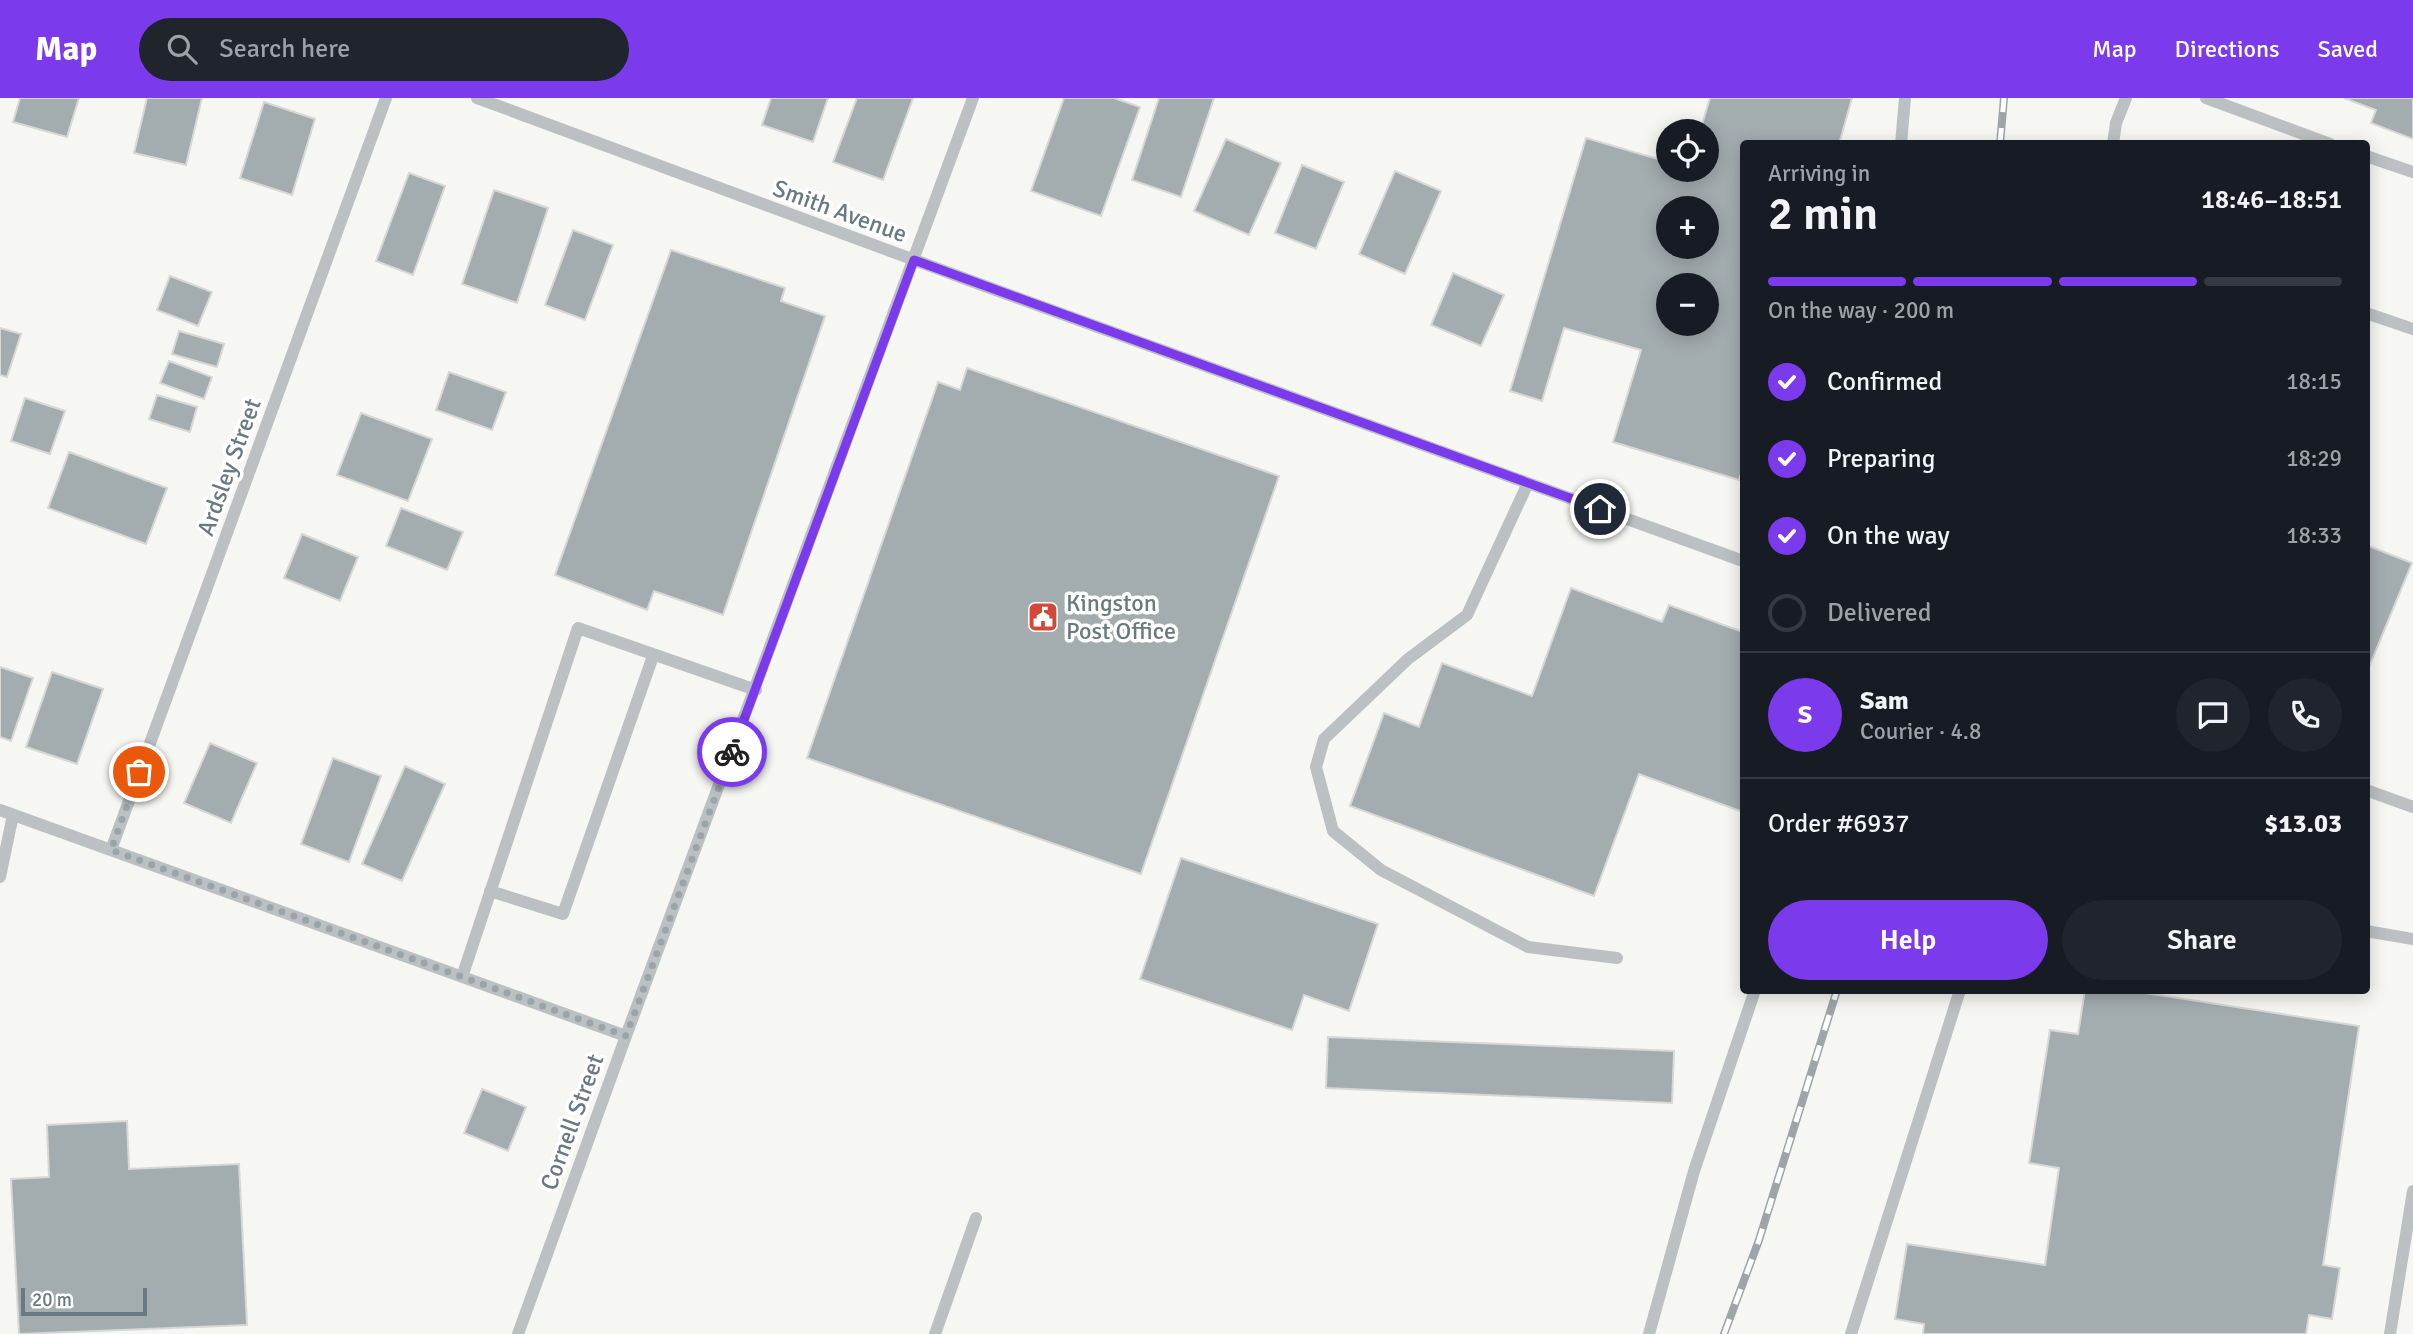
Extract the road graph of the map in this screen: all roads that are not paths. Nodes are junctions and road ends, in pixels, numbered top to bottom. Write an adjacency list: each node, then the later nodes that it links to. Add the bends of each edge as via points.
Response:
1 (386, 98): 23 (street, Ardsley Street)
2 (477, 98): 12 (street, Smith Avenue)
3 (973, 98): 12 (street, Cornell Street)
4 (1905, 98): 7 (street)
5 (2126, 98): 8 (street)
6 (2206, 98): 9 (street)
7 (1901, 140)
8 (2114, 140)
9 (2319, 140)
10 (2370, 157): 11 (street)
11 (2413, 172)
12 (914, 260): 15 (street, Smith Avenue); 18 (street, Cornell Street)
13 (2370, 314): 14 (street)
14 (2413, 329)
15 (1528, 483): 16 (street, Smith Avenue); 28 (street, via 1467,615 1408,659 1324,738 1316,767 1333,831 1381,870 1528,947)
16 (1740, 560)
17 (653, 656): 18 (street); 25 (street, via 563,914); 25 (street, via 578,628)
18 (755, 690): 32 (street, Cornell Street)
19 (2370, 791): 20 (street)
20 (2413, 807)
21 (0, 810): 22 (street)
22 (13, 815): 23 (street); 24 (street)
23 (111, 850): 29 (street)
24 (0, 877)
25 (490, 891): 29 (street)
26 (2370, 932): 27 (street)
27 (2413, 939)
28 (1617, 958)
29 (462, 977): 32 (street)
30 (1754, 994): 37 (street, via 1694,1171)
31 (1959, 994): 38 (street)
32 (626, 1036): 35 (street, Cornell Street)
33 (2413, 1191): 39 (street)
34 (976, 1218): 36 (street)
35 (518, 1334)
36 (935, 1334)
37 (1649, 1334)
38 (1851, 1334)
39 (2390, 1334)

